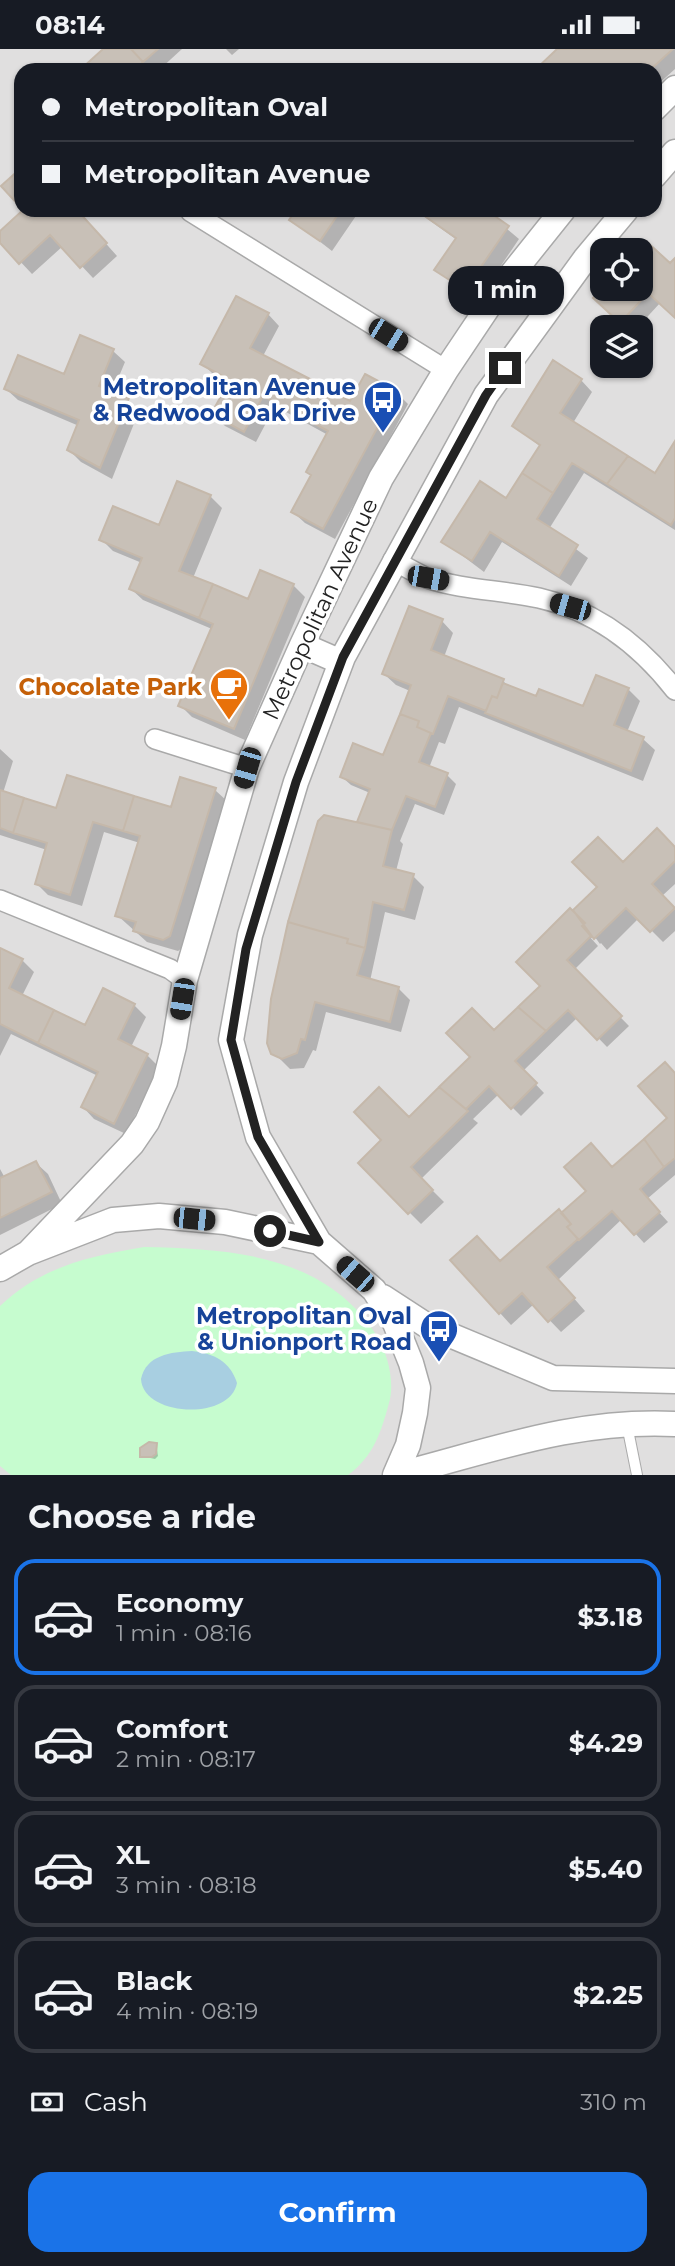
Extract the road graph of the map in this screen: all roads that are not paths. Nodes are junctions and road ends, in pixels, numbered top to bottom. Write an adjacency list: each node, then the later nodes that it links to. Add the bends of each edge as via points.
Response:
1 (675, 87): 2 (street)
2 (662, 101)
3 (199, 217): 6 (street)
4 (557, 217): 6 (street, Metropolitan Avenue, via 503,285)
5 (620, 217): 7 (street, Metropolitan Avenue, via 584,259 486,395)
6 (446, 370): 8 (street, Metropolitan Avenue, via 381,478)
7 (393, 561): 9 (street, Metropolitan Avenue); 10 (street, via 428,578 570,607 628,639)
8 (302, 645): 9 (street); 12 (street, Metropolitan Avenue)
9 (341, 662): 15 (street, Metropolitan Avenue, via 296,782 250,935 231,1040 258,1137)
10 (675, 690)
11 (155, 739): 12 (street)
12 (247, 768): 14 (street, Metropolitan Avenue)
13 (0, 900): 14 (street, via 170,969)
14 (185, 980): 16 (street, Metropolitan Avenue, via 165,1082 147,1122 132,1144)
15 (319, 1242): 16 (street, via 225,1222 159,1216 113,1220); 18 (street)
16 (28, 1253): 17 (street)
17 (0, 1269)
18 (374, 1290): 19 (street, via 426,1325 553,1378); 22 (street, via 395,1323 418,1388 408,1445)
19 (675, 1381)
20 (675, 1424): 21 (street)
21 (627, 1425): 22 (street, via 563,1430); 23 (lane)
22 (396, 1475)
23 (637, 1475)

